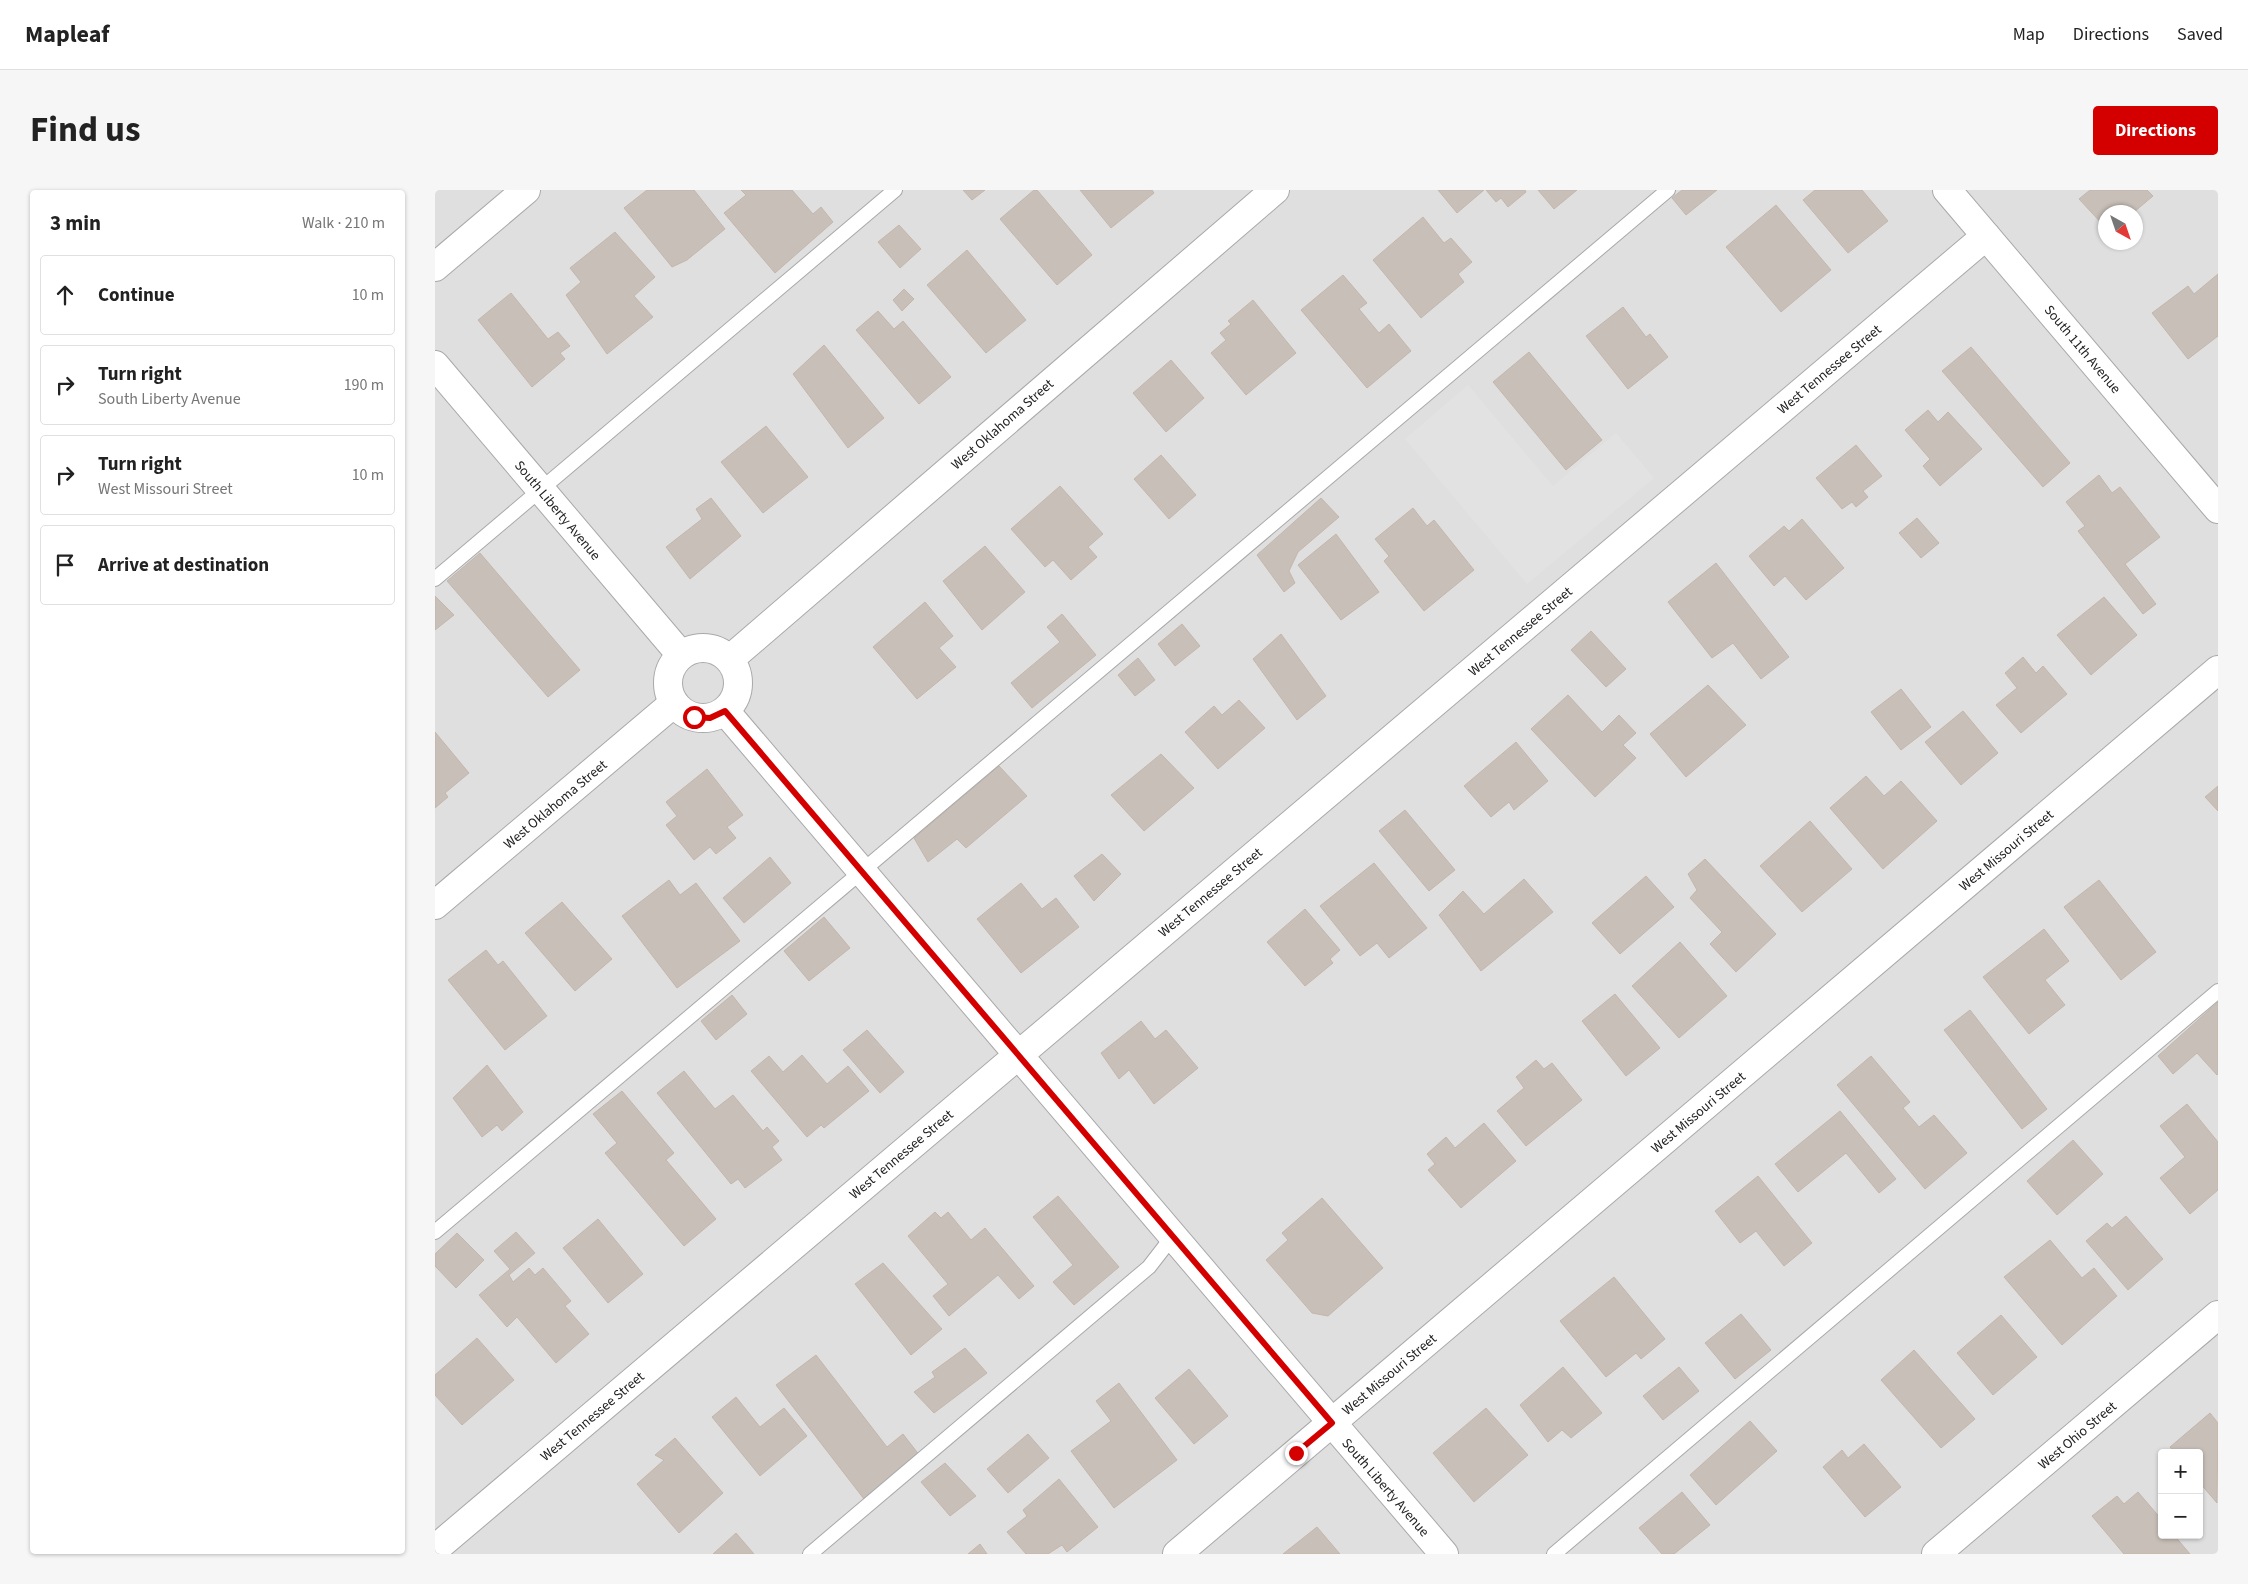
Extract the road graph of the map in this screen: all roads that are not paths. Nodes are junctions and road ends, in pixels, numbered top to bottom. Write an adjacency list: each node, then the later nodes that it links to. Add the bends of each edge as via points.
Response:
1 (526, 190): 7 (street)
2 (895, 190): 9 (lane)
3 (1275, 190): 13 (street, West Oklahoma Street)
4 (1668, 190): 17 (lane)
5 (1947, 190): 6 (street, South 11th Avenue)
6 (1986, 236): 10 (street, South 11th Avenue); 20 (street, West Tennessee Street)
7 (435, 268)
8 (435, 364): 9 (street, South Liberty Avenue)
9 (540, 489): 11 (lane); 12 (street, South Liberty Avenue)
10 (2218, 509)
11 (435, 579)
12 (681, 655): 13 (street, via 701,647 721,652); 15 (street, via 668,678)
13 (730, 659): 16 (street, via 739,676 739,686 732,704)
14 (2218, 670): 24 (street, West Missouri Street)
15 (674, 703): 16 (street, via 694,717 710,718); 18 (street, West Oklahoma Street)
16 (725, 711): 17 (street, South Liberty Avenue)
17 (862, 870): 20 (street, South Liberty Avenue); 21 (lane)
18 (435, 906)
19 (2218, 992): 29 (lane)
20 (1019, 1054): 22 (street, South Liberty Avenue); 25 (street, West Tennessee Street)
21 (435, 1232)
22 (1173, 1236): 24 (street, South Liberty Avenue); 26 (lane, via 1149,1267)
23 (2218, 1315): 30 (street, West Ohio Street)
24 (1332, 1423): 27 (street, West Missouri Street); 28 (street, South Liberty Avenue)
25 (435, 1549)
26 (811, 1554)
27 (1177, 1554)
28 (1444, 1554)
29 (1554, 1554)
30 (1936, 1554)

